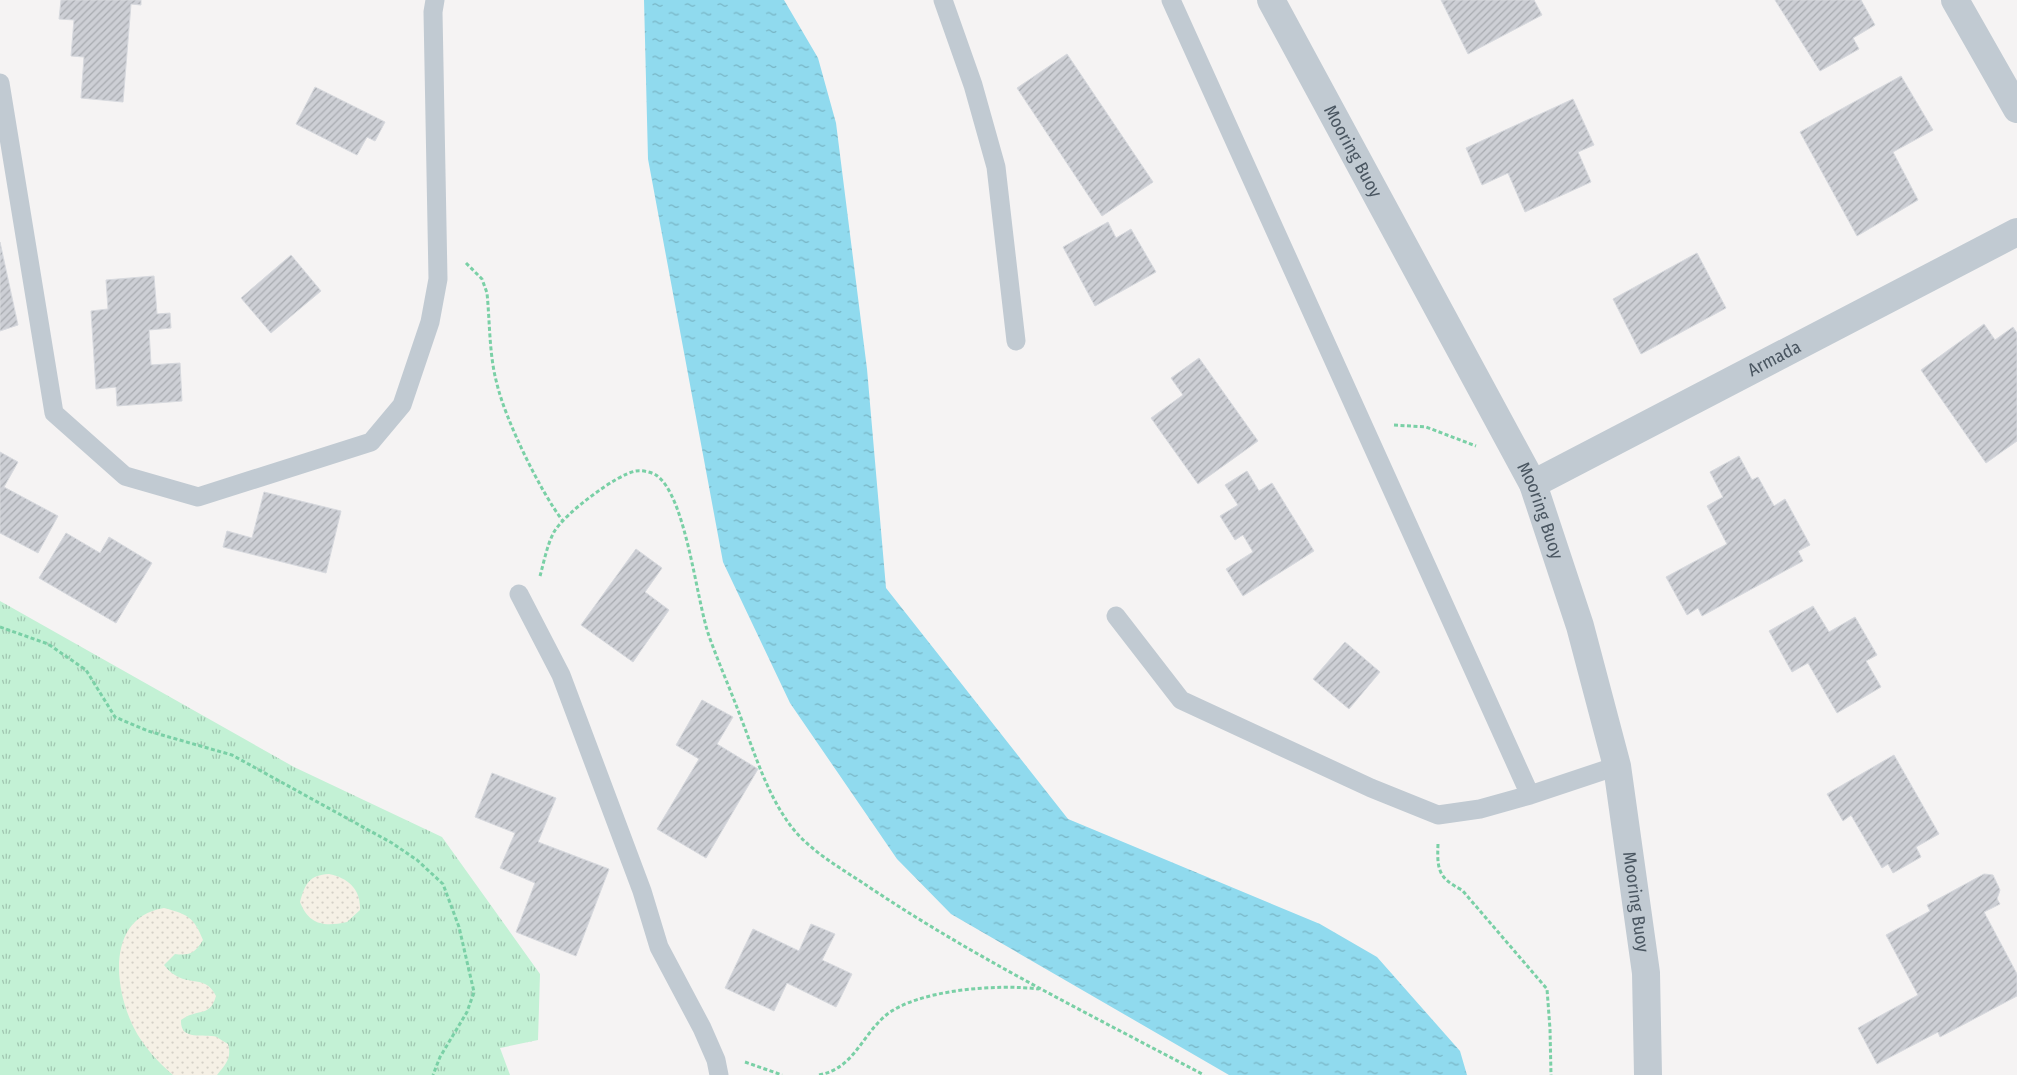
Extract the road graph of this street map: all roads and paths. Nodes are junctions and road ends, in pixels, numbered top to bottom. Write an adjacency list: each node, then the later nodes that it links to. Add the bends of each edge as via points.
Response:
1 (435, 0): 9 (lane)
2 (943, 0): 10 (lane, via 973,85 996,167)
3 (1171, 0): 11 (lane)
4 (1271, 0): 13 (street, Mooring Buoy)
5 (1955, 0): 7 (street)
6 (0, 83): 9 (lane, via 54,413 125,476 198,497 371,442 402,404 430,322 438,279)
7 (2017, 108)
8 (2017, 232): 13 (street, Armada)
9 (438, 242): 14 (path, via 482,279 487,293 497,385 550,504)
10 (1016, 341)
11 (1364, 427): 12 (path, via 1399,424 1426,427 1471,446); 20 (lane)
12 (1484, 447)
13 (1532, 484): 19 (street, Mooring Buoy, via 1580,626)
14 (563, 521): 18 (path, via 555,531 536,591); 22 (path, via 571,511 627,474 638,470 659,477 674,498 683,526 709,635 769,790 788,823 808,844 897,906)
15 (519, 594): 18 (lane)
16 (1116, 616): 20 (lane, via 1180,700 1370,788 1438,816 1480,809)
17 (0, 627): 24 (path, via 48,644 86,670 115,717 148,731 232,754 392,843 418,860 443,884 458,927 474,992 467,1012)
18 (536, 628): 23 (lane, via 561,675 587,740 659,947 702,1028)
19 (1617, 766): 20 (lane); 29 (street, Mooring Buoy, via 1646,973)
20 (1530, 795)
21 (1437, 864): 28 (path, via 1448,883 1462,890 1547,989)
22 (1042, 990): 26 (path, via 1015,986 979,989 917,999 900,1005 884,1017 846,1063); 27 (path)
23 (718, 1067): 25 (path, via 730,1058)
24 (433, 1075)
25 (782, 1075)
26 (818, 1075)
27 (1204, 1075)
28 (1551, 1075)
29 (1648, 1075)

